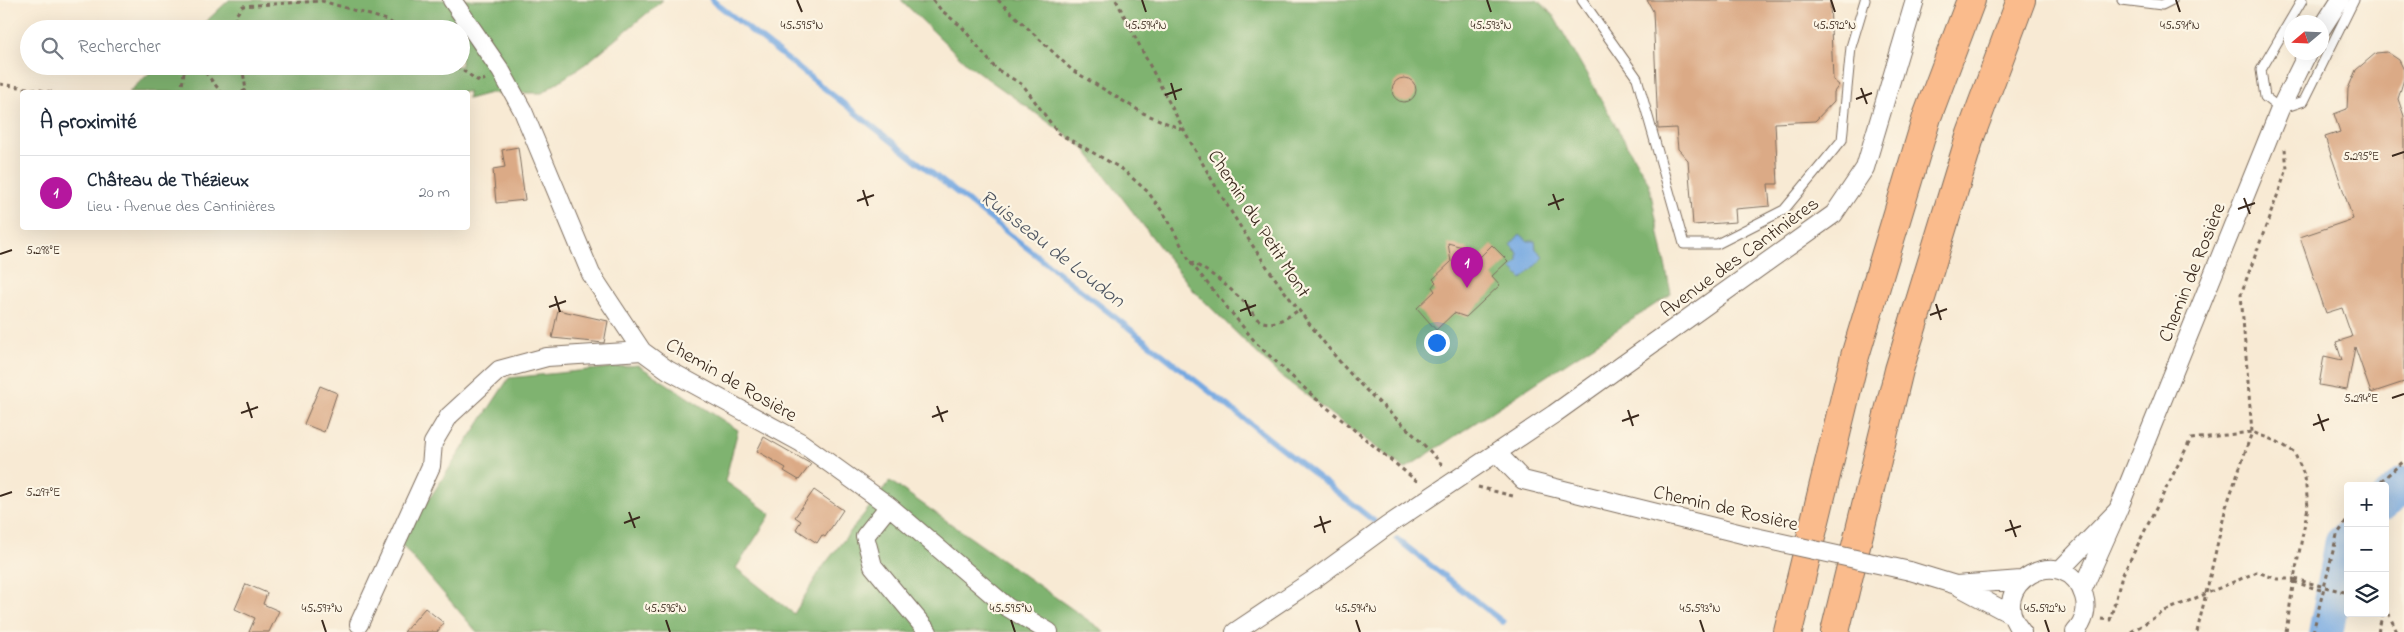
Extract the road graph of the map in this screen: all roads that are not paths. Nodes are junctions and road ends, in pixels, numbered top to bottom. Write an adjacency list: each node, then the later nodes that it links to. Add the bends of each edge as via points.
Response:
1 (452, 0): 13 (street, Chemin de Rosière)
2 (1582, 0): 3 (lane, via 1637,78 1684,244 1717,244 1784,210 1842,140 1851,46)
3 (1865, 0)
4 (1916, 0): 18 (street, Avenue des Cantinières, via 1865,168 1834,214)
5 (1970, 0): 30 (highway, via 1928,117 1854,356)
6 (2021, 0): 31 (highway, via 1971,134 1899,370)
7 (2122, 0): 8 (lane, via 2162,5)
8 (2172, 0)
9 (2302, 0): 16 (lane, via 2261,70 2266,98)
10 (2340, 0): 12 (street)
11 (2354, 0): 16 (lane, via 2304,102)
12 (2329, 17)
13 (466, 20)
14 (470, 26): 17 (street, Chemin de Rosière, via 501,71 523,111 591,274)
15 (2304, 60): 16 (street, Chemin de Rosière)
16 (2280, 109): 20 (street, Chemin de Rosière)
17 (642, 351): 19 (street, Chemin de Rosière, via 668,370 800,442); 26 (street, via 546,357 500,370 449,416 433,443 432,466)
18 (1497, 453): 23 (street, Chemin de Rosière, bridge, via 1523,480 1910,571); 29 (street)
19 (890, 506): 27 (street, via 865,536 873,566); 28 (street, Chemin de Rosière, via 1006,607)
20 (2118, 510): 21 (street, Chemin de Rosière); 24 (street, Chemin de Rosière)
21 (2060, 570): 22 (street, Chemin de Rosière, via 2039,570); 24 (street, via 2077,582)
22 (2022, 580): 23 (street, Chemin de Rosière); 25 (street, via 2014,590)
23 (1956, 585): 25 (street, Chemin de Rosière)
24 (2082, 590): 33 (street, via 2085,611)
25 (2012, 615): 32 (street)
26 (359, 624)
27 (928, 632)
28 (1049, 632)
29 (1236, 632)
30 (1788, 632)
31 (1835, 632)
32 (2022, 632)
33 (2075, 632)

